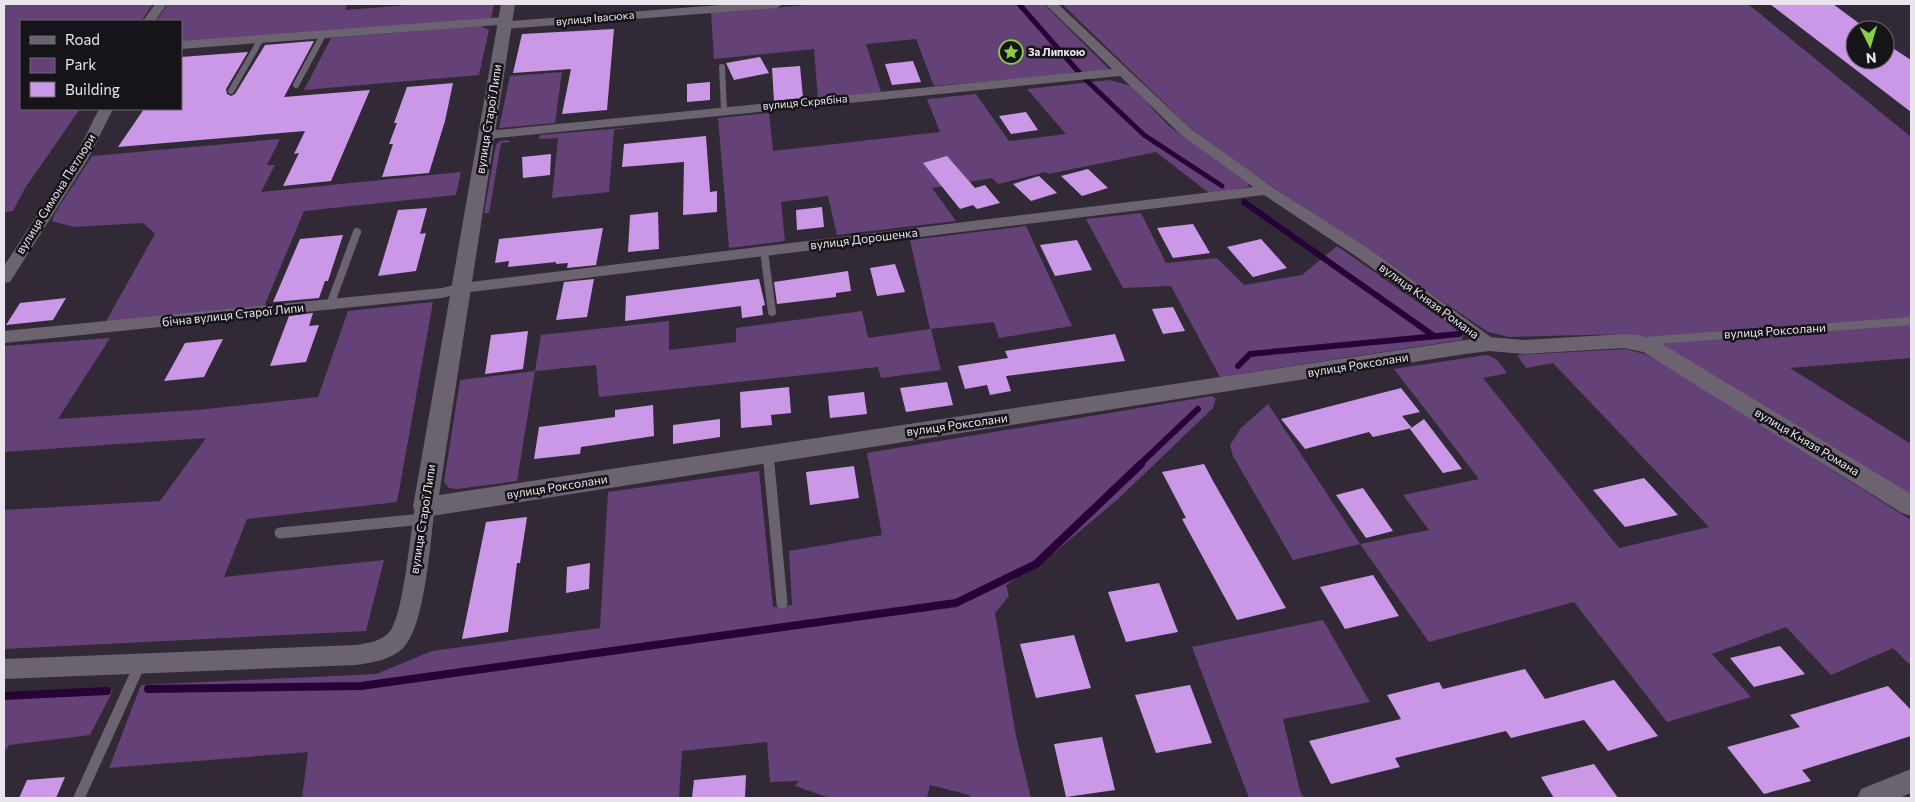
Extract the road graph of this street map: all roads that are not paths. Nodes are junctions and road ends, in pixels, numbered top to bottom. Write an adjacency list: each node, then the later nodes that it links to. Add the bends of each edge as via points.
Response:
1 (161, 4): 5 (street)
2 (777, 4): 4 (street, вулиця Івасюка)
3 (1051, 4): 10 (street, вулиця Князя Романа)
4 (505, 17): 6 (street); 17 (street, вулиця Старої Липи)
5 (150, 20)
6 (323, 35): 7 (street); 13 (lane)
7 (261, 40): 8 (street); 14 (lane)
8 (182, 46)
9 (722, 66): 16 (lane)
10 (1124, 72): 11 (street, вулиця Скрябіна); 18 (street, вулиця Князя Романа, via 1185,131)
11 (1099, 75): 12 (street, вулиця Скрябіна)
12 (1076, 77): 16 (street, вулиця Скрябіна)
13 (296, 85)
14 (231, 92)
15 (106, 110): 21 (street, вулиця Симона Петлюри, via 81,159)
16 (724, 110): 17 (street, вулиця Скрябіна)
17 (488, 135): 22 (street, вулиця Старої Липи)
18 (1267, 190): 20 (street, вулиця Дорошенка); 28 (street, вулиця Князя Романа, via 1363,253)
19 (357, 232): 23 (lane)
20 (764, 250): 22 (street, вулиця Дорошенка); 24 (lane)
21 (4, 278)
22 (462, 288): 23 (street, бічна вулиця Старої Липи); 31 (street, вулиця Старої Липи)
23 (330, 305): 26 (street, бічна вулиця Старої Липи)
24 (772, 312)
25 (1911, 320): 27 (lane, вулиця Роксолани)
26 (4, 337)
27 (1638, 342): 28 (street, вулиця Князя Романа, via 1524,347); 30 (street, вулиця Князя Романа, via 1652,347)
28 (1489, 344): 29 (street, вулиця Роксолани)
29 (768, 453): 31 (street, вулиця Роксолани); 33 (lane)
30 (1911, 506)
31 (424, 513): 32 (lane); 34 (street, вулиця Старої Липи, via 406,626 399,637 385,648 356,655)
32 (280, 533)
33 (782, 603)
34 (141, 662): 35 (street, вулиця Старої Липи); 37 (lane)
35 (4, 669)
36 (1911, 781): 38 (street)
37 (79, 798)
38 (1870, 798)

